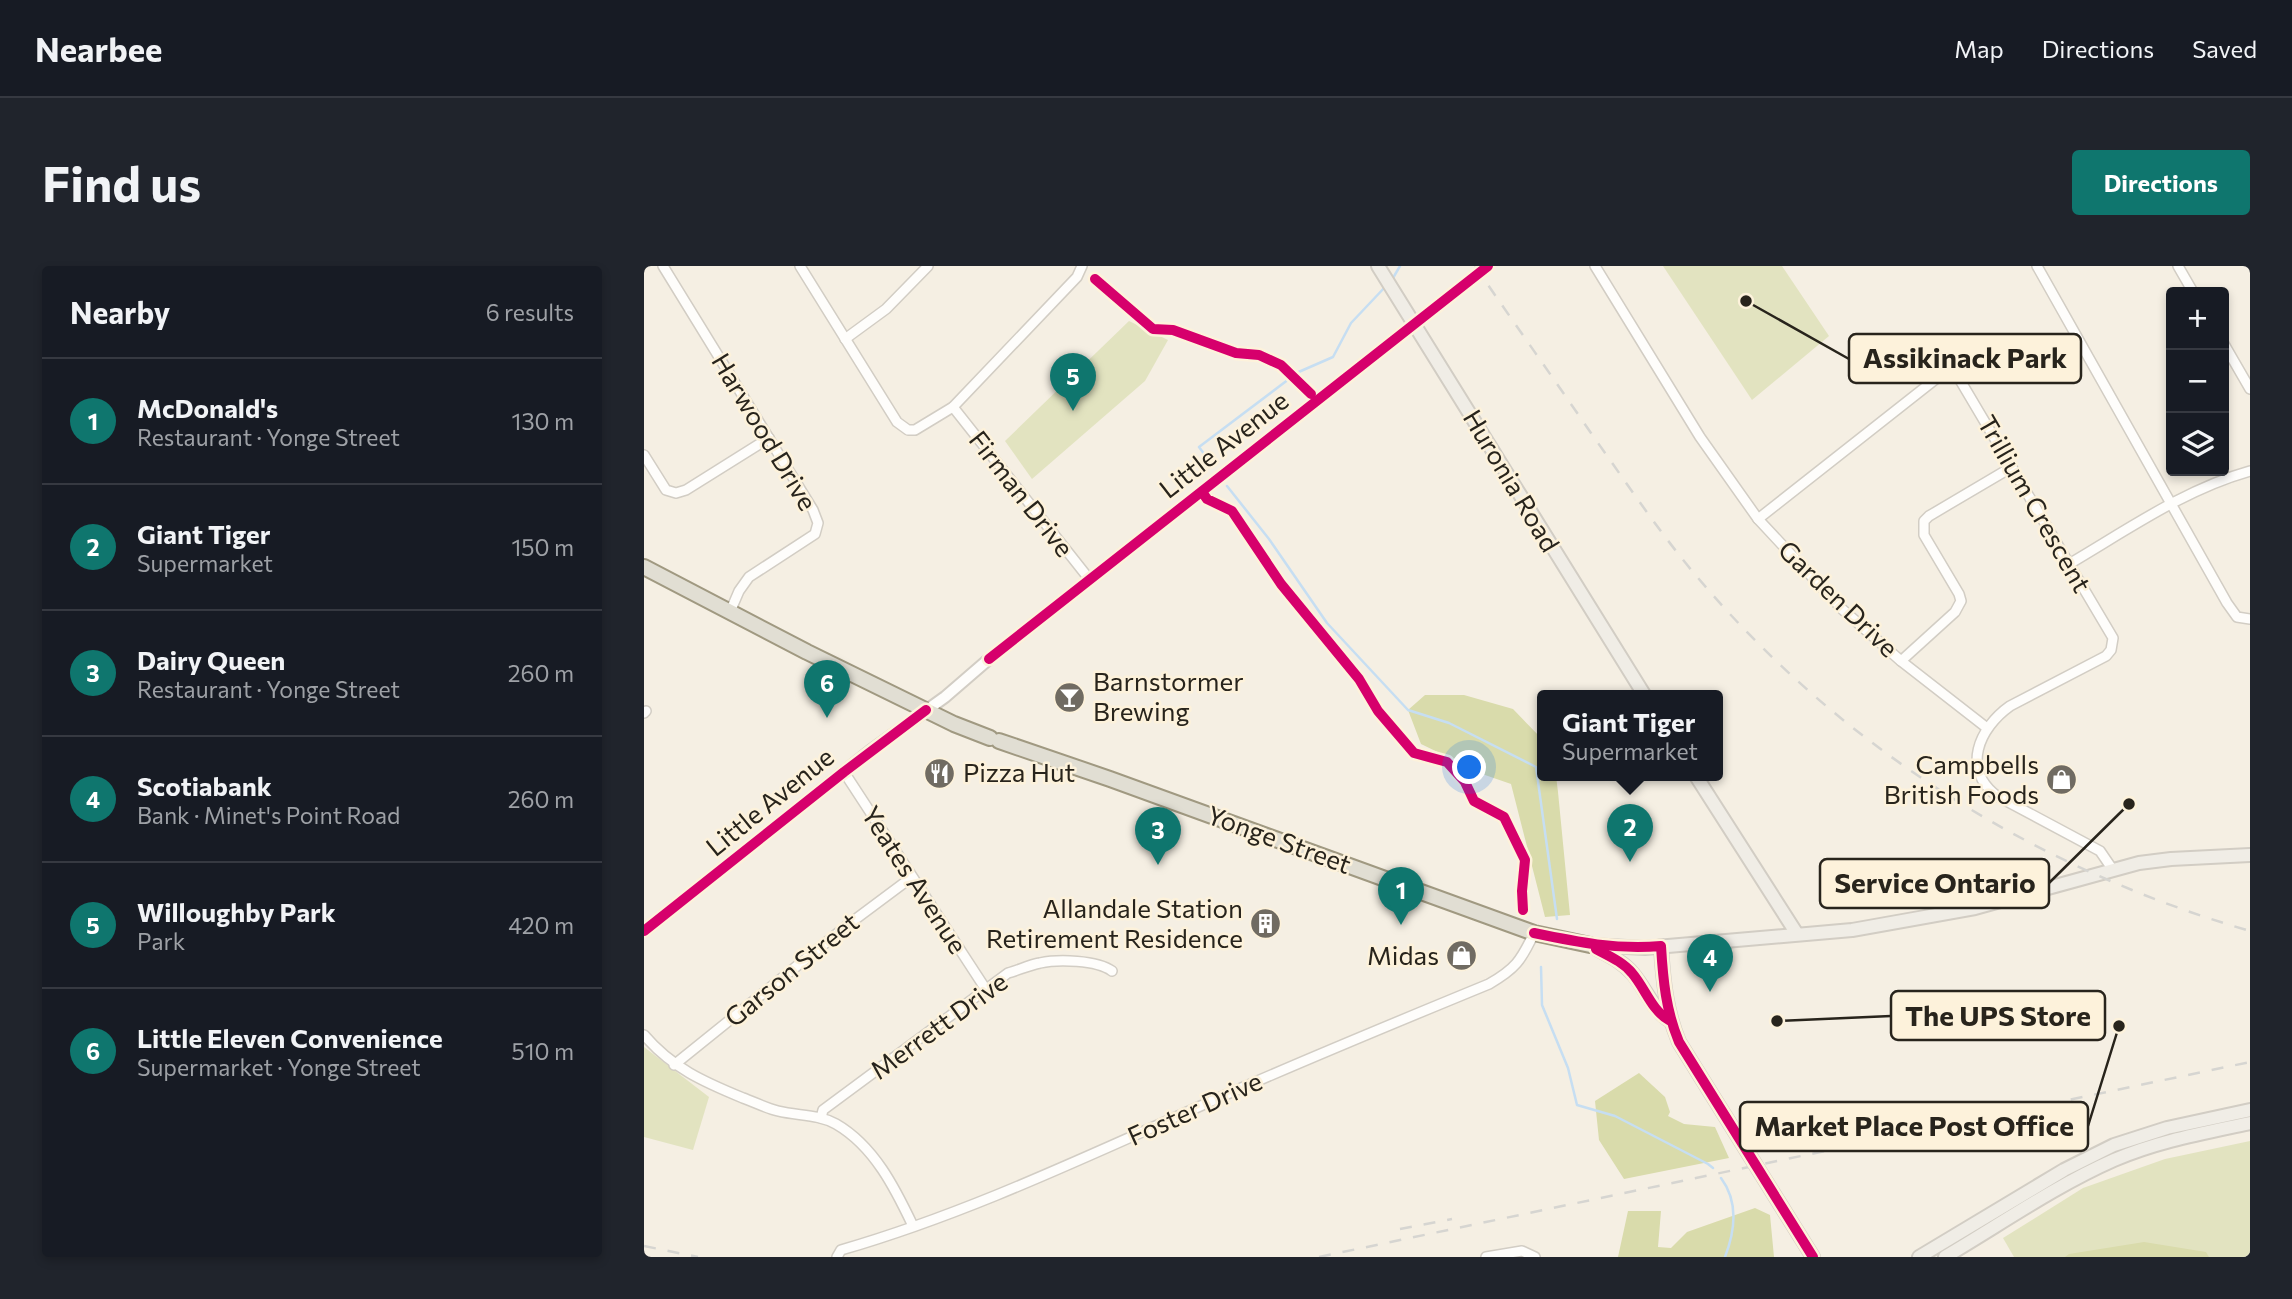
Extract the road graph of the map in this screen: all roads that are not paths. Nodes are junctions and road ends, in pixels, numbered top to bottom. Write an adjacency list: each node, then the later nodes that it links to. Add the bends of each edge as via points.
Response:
1 (663, 266): 16 (street, Harwood Drive)
2 (800, 266): 12 (street)
3 (928, 266): 12 (street, via 887,309)
4 (1082, 266): 15 (street, via 1077,277)
5 (1378, 266): 11 (main road, Huronia Road)
6 (1488, 266): 11 (street, Little Avenue)
7 (1595, 266): 21 (street, Garden Drive, via 1700,437)
8 (2037, 266): 20 (street)
9 (2178, 266): 10 (street)
10 (2190, 287)
11 (1415, 324): 24 (street, Little Avenue); 28 (main road, Huronia Road)
12 (845, 339): 15 (street, via 902,428 915,430)
13 (2227, 350): 14 (street)
14 (2250, 389)
15 (953, 407): 24 (street, Firman Drive)
16 (769, 438): 17 (street, via 679,492 666,490); 25 (street, Harwood Drive, via 813,510 817,531 749,577)
17 (644, 454)
18 (2012, 467): 21 (street, Trillium Crescent, via 1962,380 1957,375 1943,375); 22 (street, Trillium Crescent); 27 (street, via 1924,521 1924,535 1961,601 1955,612)
19 (2250, 471): 20 (street, via 2223,478)
20 (2171, 504): 22 (street); 26 (street, via 2227,603 2238,617)
21 (1758, 519): 27 (street, Garden Drive, via 1829,596)
22 (2069, 564): 30 (street, Trillium Crescent, via 2110,633 2111,650 2010,706)
23 (644, 567): 25 (main road, Yonge Street)
24 (1090, 580): 29 (street, Little Avenue)
25 (730, 612): 29 (main road, Yonge Street)
26 (2250, 619)
27 (1901, 661): 30 (street, Garden Drive)
28 (1641, 690)
29 (926, 710): 31 (street, Little Avenue); 37 (main road, Yonge Street, via 995,740)
30 (1987, 728): 34 (street, via 1977,762 1987,788 2100,851)
31 (844, 772): 35 (street, Yeates Avenue); 36 (street, Little Avenue)
32 (1699, 781): 38 (main road)
33 (2250, 855): 34 (main road, Yonge Street, via 2163,860)
34 (2113, 870): 38 (main road, Yonge Street, via 1931,917)
35 (912, 877): 42 (street, Yeates Avenue); 45 (street, Garson Street)
36 (644, 931)
37 (1534, 933): 39 (main road, Yonge Street); 49 (street, Foster Drive, via 1512,970 1489,984 999,1195)
38 (1797, 934): 40 (main road, Yonge Street)
39 (1590, 945): 40 (main road, Yonge Street); 43 (main road, via 1626,966 1660,1016)
40 (1661, 946): 43 (main road)
41 (1112, 971): 42 (street, Merrett Drive, via 1104,965 1042,962 1008,973)
42 (985, 988): 47 (street, Merrett Drive, via 823,1110)
43 (1671, 1021): 53 (main road, via 1692,1065)
44 (644, 1035): 45 (street)
45 (674, 1065): 47 (street, via 710,1085 777,1111)
46 (2250, 1111): 54 (main road, via 2167,1128 2114,1145)
47 (821, 1118): 49 (street, via 838,1125 869,1152 894,1186)
48 (2250, 1123): 55 (main road, via 2181,1137 2115,1160 2071,1181)
49 (913, 1226): 50 (street, Foster Drive, via 841,1250)
50 (837, 1257)
51 (1486, 1257): 52 (street, via 1522,1251)
52 (1535, 1257)
53 (1814, 1257)
54 (1919, 1257)
55 (1945, 1257)

